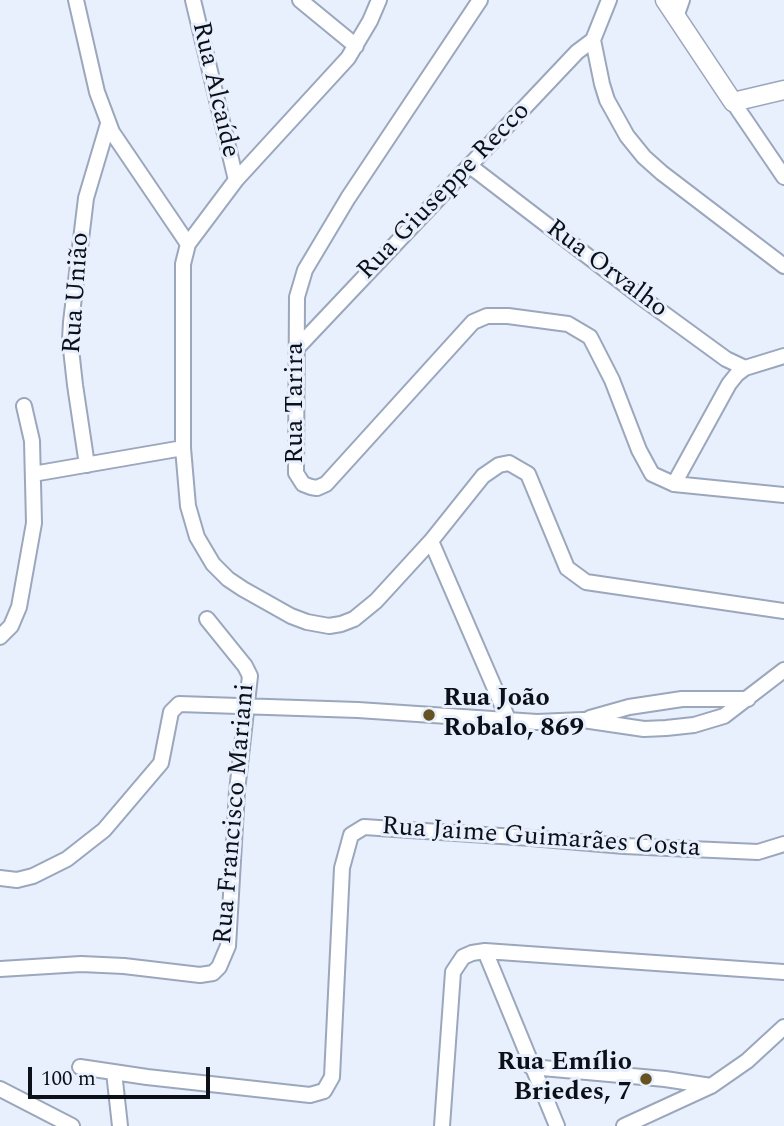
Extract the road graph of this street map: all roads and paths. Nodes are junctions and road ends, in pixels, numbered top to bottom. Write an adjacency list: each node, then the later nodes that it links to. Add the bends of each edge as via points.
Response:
1 (76, 0): 13 (street)
2 (193, 0): 16 (street, Rua Alcaíde)
3 (300, 0): 10 (street)
4 (379, 0): 10 (street)
5 (480, 0): 19 (street, Rua Tarira, via 313,255 297,297)
6 (610, 0): 9 (street)
7 (665, 0): 8 (street)
8 (679, 9): 12 (street)
9 (593, 40): 14 (street, Rua Giuseppe Recco); 18 (street, via 607,100 626,136 673,182)
10 (356, 46): 16 (street)
11 (784, 90): 12 (street)
12 (733, 102): 15 (street)
13 (108, 124): 17 (street); 24 (street, Rua União, via 86,198 70,333)
14 (470, 166): 19 (street, Rua Giuseppe Recco); 21 (street, Rua Orvalho, via 641,297)
15 (784, 177)
16 (236, 180): 17 (street)
17 (188, 244): 23 (street, via 183,264)
18 (784, 266)
19 (298, 347): 26 (street, Rua Tarira, via 296,473 311,487 326,484 473,322 487,316 552,320 590,337 645,462 652,474)
20 (784, 356): 21 (street)
21 (745, 368): 26 (street, via 729,384)
22 (24, 406): 25 (street)
23 (183, 448): 24 (street); 28 (street, via 190,514 213,564 243,589 299,619 329,626 354,619)
24 (87, 466): 25 (street)
25 (33, 474): 31 (street, via 34,523 19,607)
26 (674, 484): 27 (street)
27 (784, 494)
28 (431, 541): 29 (street, via 483,476 509,463 528,474 568,568 586,582); 35 (street)
29 (784, 611)
30 (207, 619): 34 (street, Rua Francisco Mariani, via 248,671)
31 (0, 637)
32 (784, 670): 33 (street)
33 (748, 699): 36 (street, via 682,699); 36 (street, via 713,720 676,727 644,729)
34 (247, 705): 35 (street); 38 (street, via 179,704 173,708 161,763 104,830 67,859 33,876); 40 (street, Rua Francisco Mariani, via 228,946 219,967 200,975 81,964)
35 (508, 719): 36 (street)
36 (583, 720)
37 (784, 844): 45 (street, Rua Jaime Guimarães Costa, via 758,852 364,827 351,835 342,868 332,1077 324,1091 310,1095)
38 (0, 878)
39 (485, 951): 41 (street); 44 (street); 50 (street, via 463,957 453,972)
40 (0, 969)
41 (784, 972)
42 (784, 1027): 46 (street)
43 (80, 1067): 45 (street)
44 (531, 1067): 46 (street); 51 (street)
45 (114, 1072): 49 (street)
46 (711, 1086): 52 (street)
47 (0, 1089): 48 (street)
48 (72, 1126)
49 (120, 1126)
50 (442, 1126)
51 (557, 1126)
52 (624, 1126)

